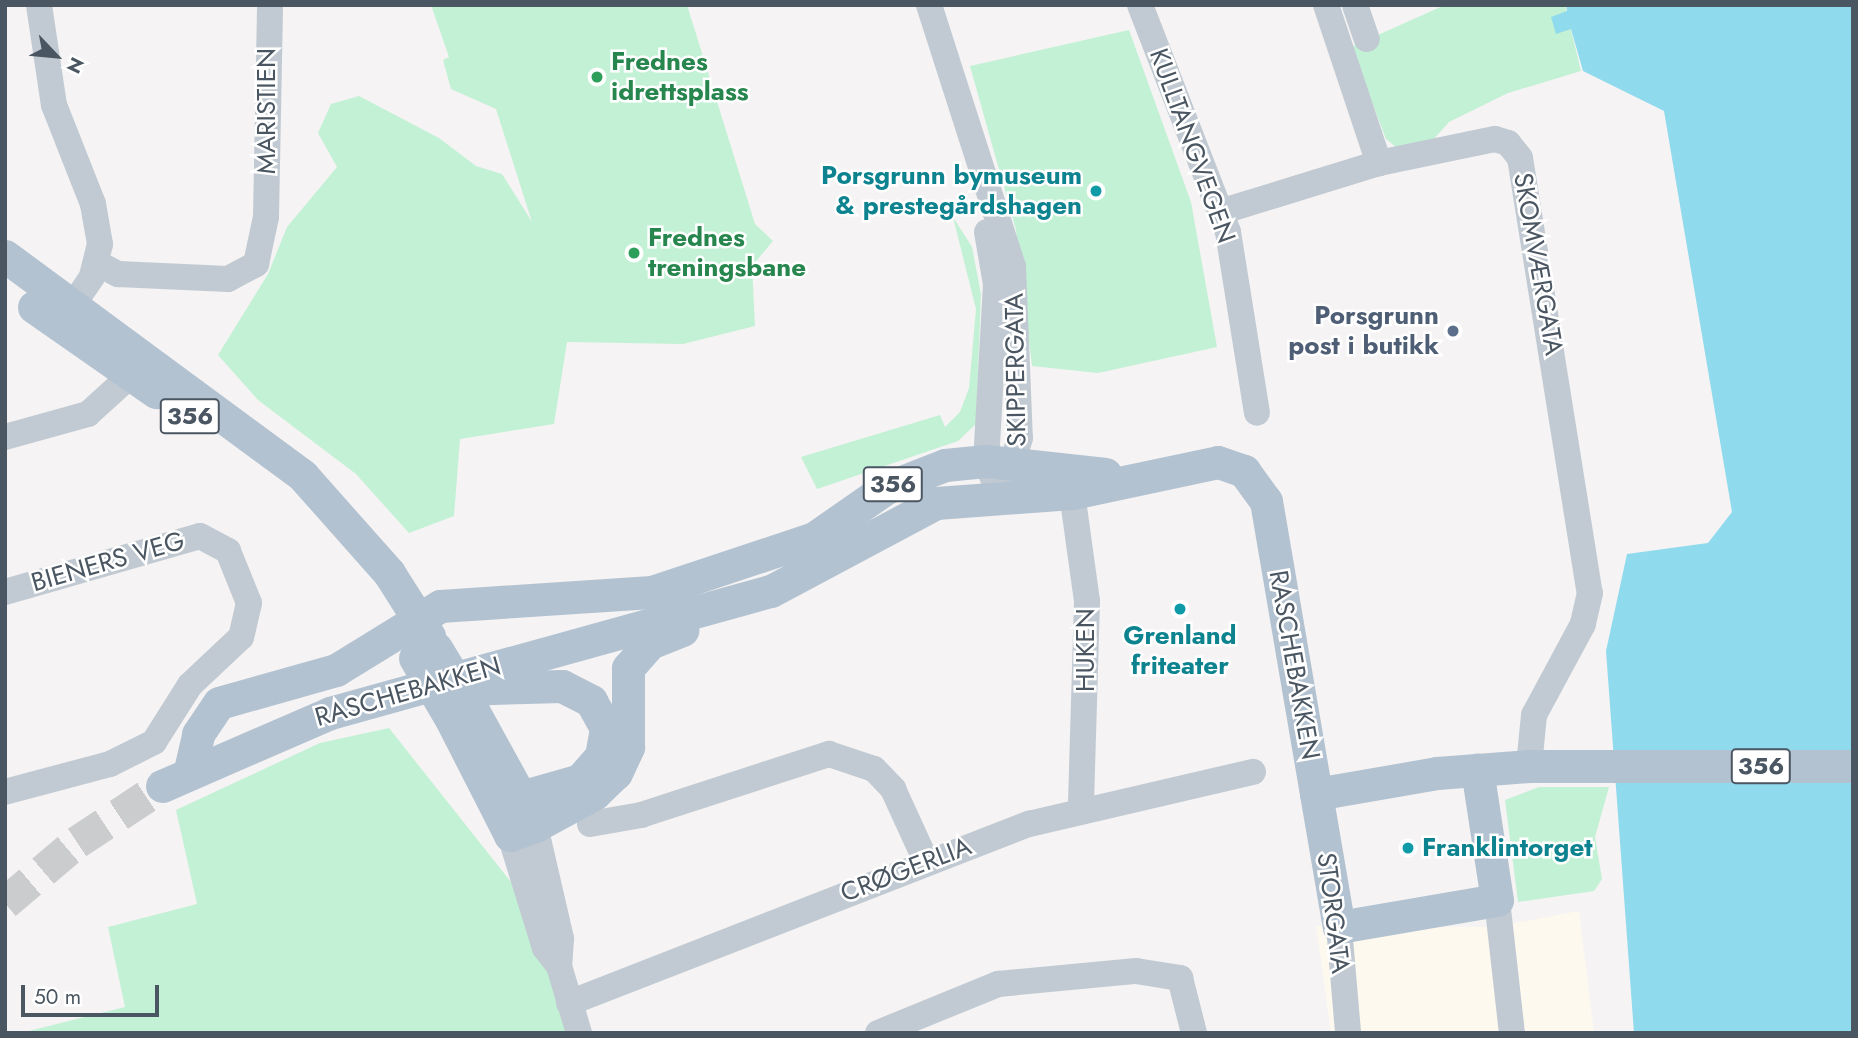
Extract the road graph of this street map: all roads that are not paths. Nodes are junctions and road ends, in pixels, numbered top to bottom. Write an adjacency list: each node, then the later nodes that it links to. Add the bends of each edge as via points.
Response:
1 (39, 5): 11 (street, via 54,105 97,221)
2 (270, 5): 11 (street, MARISTIEN, via 266,217 260,257 237,278 118,274)
3 (929, 5): 17 (street, SKIPPERGATA, via 1013,267)
4 (1140, 5): 9 (street, KULLTANGVEGEN)
5 (1326, 5): 8 (street)
6 (1355, 5): 7 (street)
7 (1367, 39)
8 (1379, 163): 9 (street, SKOMVÆRGATA); 28 (street, SKOMVÆRGATA, via 1494,139 1508,143 1520,158 1590,593 1575,640 1534,715)
9 (1220, 212): 15 (street, KULLTANGVEGEN)
10 (5, 256): 13 (main road, 356)
11 (97, 263): 13 (street)
12 (5, 283): 13 (main road, 356)
13 (66, 316): 14 (main road, 356)
14 (140, 368): 16 (street, via 88,414); 22 (main road, 356, via 303,476); 27 (main road, 356, via 316,513)
15 (1256, 413)
16 (5, 437)
17 (1002, 462): 18 (main road, RASCHEBAKKEN / 356, via 1093,475); 20 (street, SKIPPERGATA); 21 (main road, RASCHEBAKKEN / 356, via 945,465 903,479)
18 (1157, 472): 19 (main road, RASCHEBAKKEN / 356); 33 (main road, RASCHEBAKKEN / 356, via 1218,462 1244,471 1260,488)
19 (1072, 493): 20 (main road, RASCHEBAKKEN / 356); 34 (street, HUKEN, via 1087,601)
20 (999, 495): 23 (main road, RASCHEBAKKEN / 356, via 924,507)
21 (811, 539): 25 (main road, 356, via 652,592 568,601); 26 (main road, RASCHEBAKKEN / 356, via 757,576)
22 (389, 573): 25 (main road, 356, via 416,585); 27 (main road, 356)
23 (771, 591): 26 (main road, RASCHEBAKKEN / 356); 35 (main road, 356, via 641,649 624,681 628,747 616,773 594,794)
24 (5, 592): 32 (street, BIENERS VEG, via 200,536 221,543 245,583 248,621 229,653 174,706 159,735 138,753)
25 (500, 599): 27 (main road, 356, via 450,603)
26 (661, 619): 27 (main road, RASCHEBAKKEN / 356)
27 (418, 649): 27 (main road, RASCHEBAKKEN / 356, via 299,724 176,778 219,703); 35 (main road, 356, bridge, via 465,719); 35 (main road, 356, via 488,691 539,683 574,689 591,701 606,728 596,766)
28 (1528, 766): 29 (main road, 356); 30 (main road, 356)
29 (1853, 766)
30 (1477, 770): 33 (main road, RASCHEBAKKEN / 356); 38 (main road)
31 (1253, 772): 34 (street, CRØGERLIA)
32 (5, 792)
33 (1316, 793): 39 (main road, STORGATA / 356)
34 (1081, 808): 37 (street, CRØGERLIA)
35 (516, 815): 40 (street, via 545,948 559,966)
36 (590, 824): 37 (street, via 630,818 829,754 874,769 893,789)
37 (926, 861): 40 (street, CRØGERLIA)
38 (1497, 900): 39 (main road); 45 (street)
39 (1339, 927): 44 (street, STORGATA)
40 (569, 1003): 42 (street)
41 (883, 1032): 43 (street, via 999,984 1124,972 1180,978)
42 (579, 1033)
43 (1194, 1033)
44 (1348, 1033)
45 (1512, 1033)

